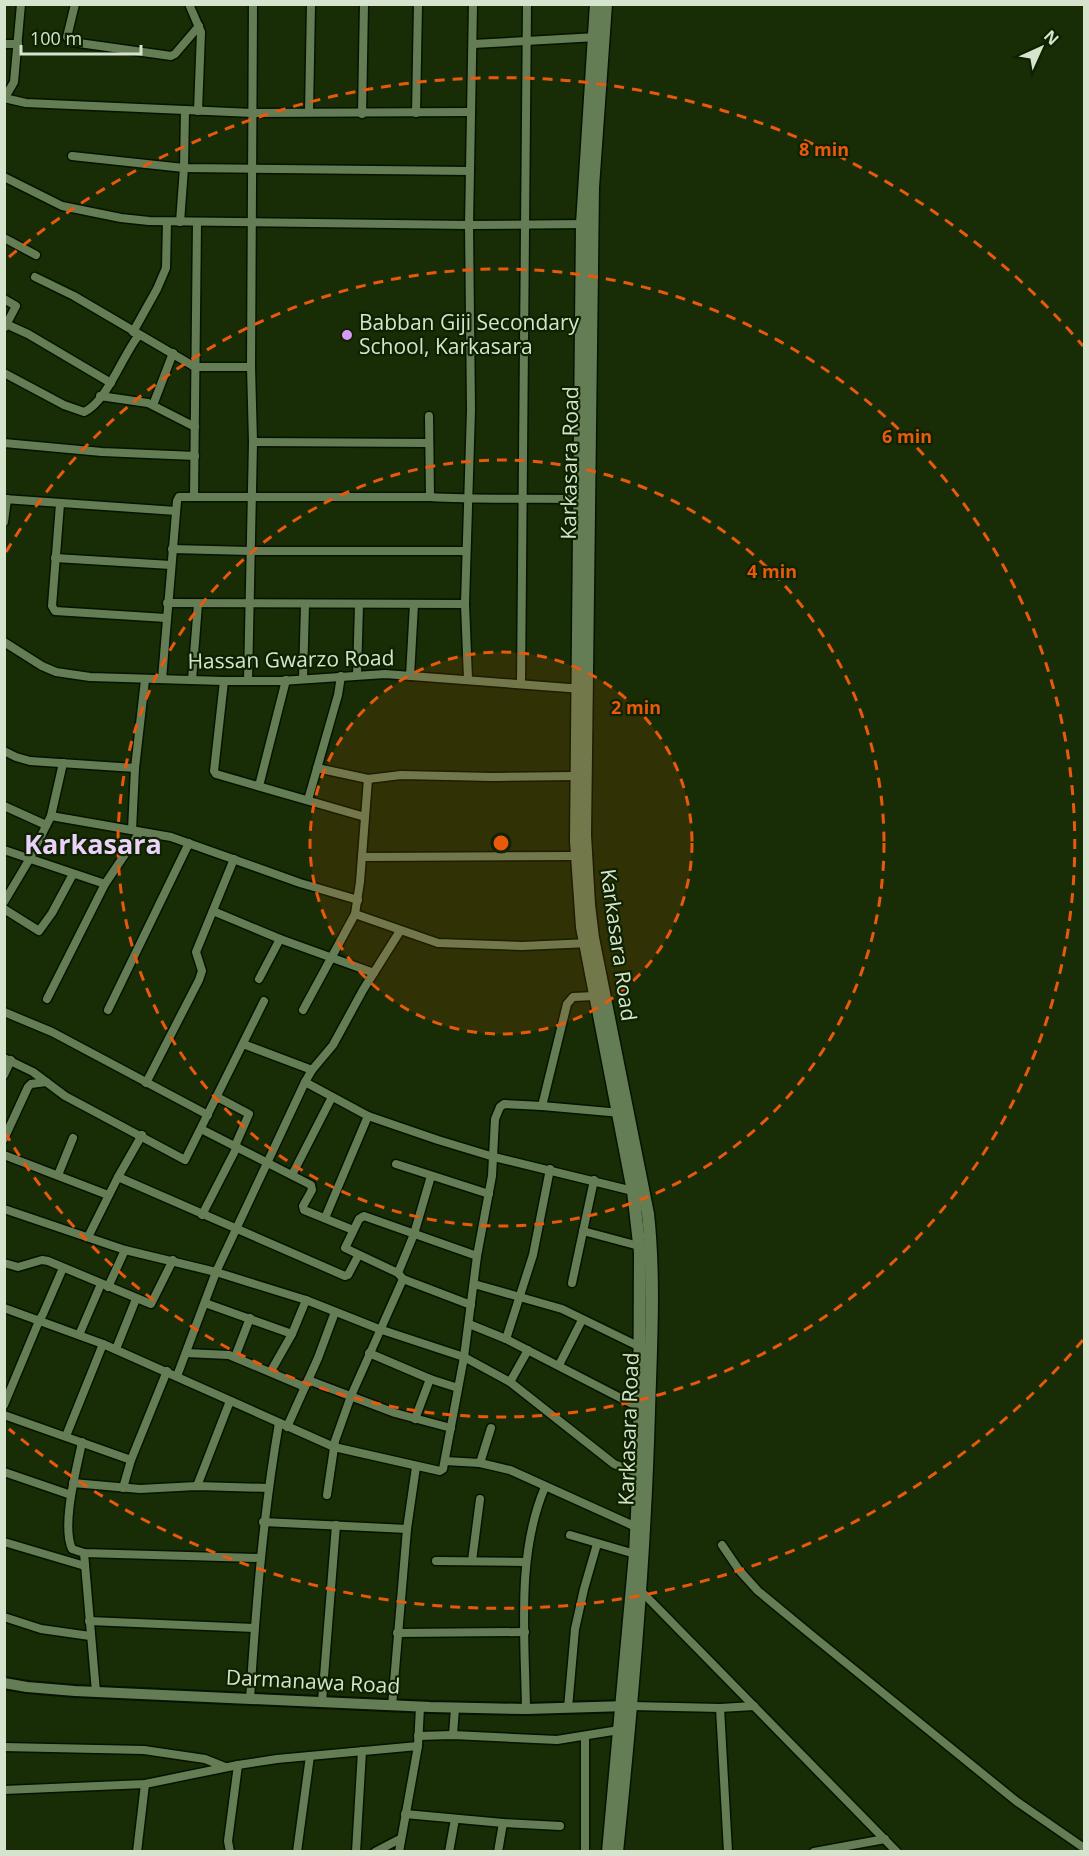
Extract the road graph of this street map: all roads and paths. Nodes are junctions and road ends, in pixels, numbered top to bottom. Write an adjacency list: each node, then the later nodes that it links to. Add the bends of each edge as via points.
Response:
1 (21, 4): 16 (street)
2 (75, 4): 12 (street, via 67,37 72,42 171,56)
3 (189, 4): 12 (street)
4 (253, 4): 23 (street)
5 (311, 4): 21 (street)
6 (364, 4): 25 (street)
7 (418, 4): 24 (street)
8 (473, 4): 17 (street)
9 (527, 4): 14 (street)
10 (596, 4): 13 (main road, Karkasara Road)
11 (606, 4): 13 (main road, Karkasara Road)
12 (199, 26): 20 (street)
13 (598, 37): 14 (street); 35 (main road, Karkasara Road)
14 (528, 42): 17 (street); 37 (street)
15 (4, 44): 16 (street)
16 (18, 44): 18 (street, via 14,82)
17 (473, 44): 22 (street)
18 (5, 98): 19 (street, via 26,103)
19 (185, 110): 20 (street); 28 (street)
20 (198, 111): 23 (street)
21 (309, 112): 23 (street); 25 (street)
22 (471, 112): 24 (street); 29 (street)
23 (253, 113): 27 (street)
24 (416, 113): 25 (street)
25 (362, 114)
26 (72, 156): 28 (street)
27 (252, 167): 28 (street); 29 (street); 31 (street)
28 (184, 168): 33 (street)
29 (470, 171): 36 (street)
30 (4, 177): 32 (street, via 62,206 121,219)
31 (251, 221): 34 (street); 36 (street); 46 (street)
32 (167, 222): 33 (street); 43 (street, via 166,268)
33 (180, 222): 34 (street)
34 (197, 222): 45 (street)
35 (587, 224): 37 (street); 63 (main road, Karkasara Road); 93 (main road, Karkasara Road)
36 (469, 225): 37 (street); 62 (street)
37 (526, 225): 60 (street)
38 (4, 238): 39 (street)
39 (36, 255)
40 (35, 277): 43 (street)
41 (4, 299): 42 (street, via 16,306)
42 (5, 326): 48 (street, via 28,334)
43 (136, 333): 44 (street); 48 (street)
44 (173, 353): 45 (street); 50 (street)
45 (195, 367): 46 (street); 52 (street)
46 (251, 367): 53 (street)
47 (4, 373): 49 (street, via 78,411 88,411)
48 (111, 383): 49 (street)
49 (100, 396): 50 (street)
50 (153, 405): 52 (street)
51 (429, 416): 55 (street)
52 (195, 427): 56 (street)
53 (253, 442): 55 (street); 57 (street)
54 (4, 443): 56 (street)
55 (429, 443): 59 (street)
56 (195, 456): 58 (street)
57 (251, 496): 58 (street); 59 (street); 68 (street)
58 (194, 497): 65 (street, via 179,497)
59 (430, 497): 62 (street)
60 (524, 497): 62 (street); 63 (street); 92 (street)
61 (6, 499): 64 (street); 66 (street)
62 (470, 499): 69 (street)
63 (580, 499): 93 (main road, Karkasara Road)
64 (60, 504): 65 (street); 70 (street)
65 (176, 511): 67 (street)
66 (4, 522)
67 (172, 549): 68 (street); 71 (street)
68 (250, 551): 69 (street); 77 (street)
69 (466, 551): 76 (street)
70 (55, 558): 71 (street); 79 (street, via 55,610)
71 (171, 565): 72 (street)
72 (167, 603): 73 (street); 79 (street)
73 (198, 604): 77 (street); 88 (street)
74 (359, 604): 75 (street); 78 (street); 81 (street)
75 (414, 604): 76 (street); 83 (street)
76 (465, 604): 85 (street)
77 (249, 605): 78 (street); 91 (street)
78 (305, 605): 84 (street)
79 (166, 618): 87 (street)
80 (4, 642): 86 (street, Hassan Gwarzo Road, via 56,672)
81 (357, 675): 82 (street, Hassan Gwarzo Road); 83 (street, Hassan Gwarzo Road)
82 (341, 676): 84 (street, Hassan Gwarzo Road); 97 (street)
83 (410, 676): 85 (street, Hassan Gwarzo Road)
84 (303, 679): 89 (street, Hassan Gwarzo Road)
85 (468, 679): 92 (street, Hassan Gwarzo Road)
86 (145, 680): 87 (street, Hassan Gwarzo Road); 96 (street)
87 (162, 680): 88 (street, Hassan Gwarzo Road)
88 (192, 680): 90 (street, Hassan Gwarzo Road)
89 (286, 680): 91 (street, Hassan Gwarzo Road); 100 (street)
90 (224, 681): 91 (street, Hassan Gwarzo Road); 100 (street, via 214,771)
91 (248, 681)
92 (521, 684): 93 (street, Hassan Gwarzo Road)
93 (583, 689): 98 (main road, Karkasara Road); 123 (main road, Karkasara Road)
94 (4, 751): 95 (street, via 30,761)
95 (63, 763): 96 (street); 103 (street)
96 (135, 768): 106 (street)
97 (317, 768): 99 (street); 101 (street)
98 (576, 776): 99 (street, via 401,775); 109 (main road, Karkasara Road)
99 (368, 779): 104 (street)
100 (259, 786): 101 (street)
101 (308, 800): 104 (street)
102 (4, 806): 105 (street)
103 (51, 816): 105 (street); 106 (street)
104 (365, 817): 110 (street)
105 (46, 825): 112 (street)
106 (136, 831): 107 (street); 114 (street)
107 (189, 843): 111 (street); 130 (street)
108 (4, 850): 112 (street)
109 (577, 856): 110 (street); 123 (main road, Karkasara Road, via 581,916)
110 (362, 857): 116 (street)
111 (234, 859): 116 (street); 119 (street)
112 (29, 860): 113 (street); 115 (street)
113 (73, 874): 114 (street); 118 (street, via 39,931)
114 (105, 884): 128 (street)
115 (9, 886): 117 (street)
116 (358, 900): 120 (street)
117 (4, 902)
118 (4, 909)
119 (213, 911): 122 (street); 139 (street, via 196,952 202,972 199,980)
120 (355, 914): 121 (street); 124 (street)
121 (400, 931): 123 (street, via 438,943); 125 (street)
122 (280, 939): 124 (street); 126 (street)
123 (590, 943): 127 (main road, Karkasara Road); 143 (main road, Karkasara Road)
124 (332, 956): 125 (street); 131 (street)
125 (374, 973): 135 (street, via 333,1045)
126 (259, 979)
127 (595, 996): 142 (street, via 573,997 567,1004); 143 (main road, Karkasara Road)
128 (47, 999)
129 (264, 1001): 133 (street)
130 (108, 1010)
131 (303, 1010)
132 (4, 1012): 139 (street, via 52,1032)
133 (243, 1044): 135 (street); 140 (street)
134 (8, 1059): 136 (street); 138 (street)
135 (312, 1070): 137 (street)
136 (4, 1075)
137 (305, 1082): 141 (street); 154 (street)
138 (46, 1083): 147 (street); 150 (street, via 28,1087)
139 (146, 1083): 144 (street)
140 (217, 1097): 144 (street); 151 (street, via 249,1114)
141 (332, 1097): 145 (street); 158 (street)
142 (542, 1106): 143 (street); 153 (street, via 500,1107 495,1119)
143 (623, 1113): 149 (main road, Karkasara Road)
144 (208, 1115): 146 (street)
145 (368, 1116): 153 (street); 167 (street)
146 (201, 1129): 147 (street, via 185,1160); 151 (street)
147 (142, 1135): 159 (street)
148 (72, 1138): 157 (street)
149 (628, 1138): 162 (main road, Karkasara Road); 257 (main road, Karkasara Road, via 648,1214 650,1238)
150 (4, 1139)
151 (236, 1147): 154 (street); 166 (street)
152 (4, 1155): 157 (street)
153 (494, 1157): 156 (street); 163 (street)
154 (267, 1163): 158 (street); 168 (street)
155 (396, 1164): 160 (street)
156 (550, 1169): 161 (street); 185 (street)
157 (58, 1175): 164 (street)
158 (292, 1175): 167 (street, via 312,1188 303,1208)
159 (118, 1176): 164 (street); 166 (street)
160 (431, 1176): 163 (street); 171 (street)
161 (594, 1180): 162 (street); 170 (street)
162 (633, 1191): 173 (main road, Karkasara Road)
163 (489, 1194): 176 (street)
164 (108, 1196): 172 (street)
165 (4, 1209): 172 (street)
166 (202, 1215): 168 (street)
167 (325, 1218): 169 (street)
168 (237, 1230): 175 (street, via 345,1276); 180 (street)
169 (353, 1230): 171 (street, via 364,1216); 175 (street, via 345,1248)
170 (583, 1231): 173 (street); 182 (street)
171 (414, 1234): 176 (street); 181 (street)
172 (88, 1237): 174 (street)
173 (639, 1246): 201 (main road, Karkasara Road)
174 (126, 1250): 177 (street); 184 (street)
175 (358, 1256): 181 (street)
176 (477, 1256): 183 (street)
177 (172, 1260): 180 (street); 186 (street, via 152,1303)
178 (4, 1263): 179 (street, via 18,1267 42,1260)
179 (63, 1268): 184 (street); 194 (street)
180 (216, 1272): 187 (street); 188 (street)
181 (400, 1276): 189 (street); 196 (street)
182 (572, 1283)
183 (474, 1284): 185 (street); 189 (street)
184 (105, 1285): 186 (street); 198 (street)
185 (520, 1296): 193 (street, via 562,1309); 199 (street)
186 (136, 1299): 202 (street)
187 (306, 1300): 191 (street); 197 (street)
188 (205, 1303): 192 (street); 204 (street)
189 (471, 1305): 195 (street)
190 (4, 1308): 194 (street)
191 (335, 1312): 196 (street); 214 (street)
192 (250, 1318): 197 (street); 206 (street)
193 (582, 1320): 201 (street); 208 (street)
194 (39, 1321): 198 (street); 218 (street)
195 (469, 1324): 199 (street); 207 (street)
196 (379, 1329): 205 (street); 207 (street)
197 (292, 1334): 210 (street)
198 (79, 1335): 200 (street)
199 (507, 1339): 203 (street)
200 (103, 1344): 202 (street); 225 (street)
201 (640, 1347): 219 (main road, Karkasara Road)
202 (116, 1349): 209 (street)
203 (528, 1350): 208 (street); 213 (street)
204 (186, 1353): 206 (street); 211 (street)
205 (369, 1353): 212 (street); 216 (street)
206 (235, 1357): 210 (street)
207 (464, 1357): 213 (street); 215 (street)
208 (559, 1365): 219 (street)
209 (167, 1371): 211 (street); 228 (street)
210 (271, 1371): 214 (street)
211 (177, 1376): 217 (street)
212 (430, 1379): 215 (street); 221 (street)
213 (510, 1382): 233 (street, via 614,1464)
214 (307, 1383): 216 (street); 222 (street)
215 (458, 1388): 223 (street)
216 (351, 1396): 221 (street); 227 (street)
217 (230, 1401): 222 (street); 235 (street)
218 (4, 1405)
219 (639, 1408): 233 (main road, Karkasara Road)
220 (4, 1415): 225 (street)
221 (415, 1419): 223 (street)
222 (283, 1425): 227 (street); 238 (street)
223 (451, 1428): 229 (street)
224 (491, 1428): 230 (street)
225 (66, 1436): 226 (street)
226 (82, 1442): 228 (street); 234 (street)
227 (334, 1447): 231 (street); 240 (street)
228 (131, 1460): 237 (street)
229 (445, 1461): 230 (street); 231 (street, via 440,1472)
230 (480, 1463): 236 (street, via 510,1470)
231 (416, 1467): 245 (street)
232 (4, 1472): 239 (street)
233 (639, 1474): 244 (main road, Karkasara Road)
234 (74, 1483): 237 (street); 239 (street)
235 (197, 1486): 237 (street); 238 (street)
236 (545, 1487): 244 (street); 255 (street)
237 (123, 1488)
238 (267, 1488): 242 (street)
239 (71, 1495): 250 (street, via 70,1544 72,1549)
240 (327, 1495)
241 (480, 1499): 254 (street)
242 (263, 1522): 243 (street); 252 (street)
243 (336, 1525): 245 (street); 267 (street)
244 (636, 1527): 251 (main road, Karkasara Road)
245 (407, 1529): 262 (street)
246 (570, 1535): 248 (street)
247 (4, 1542): 256 (street)
248 (597, 1544): 251 (street); 272 (street, via 575,1629)
249 (722, 1545): 294 (street, via 739,1570 775,1605 1016,1802)
250 (84, 1553): 252 (street); 256 (street)
251 (635, 1554): 269 (main road, Karkasara Road)
252 (259, 1558): 260 (street)
253 (436, 1561): 254 (street)
254 (472, 1561): 255 (street)
255 (526, 1562): 261 (street)
256 (85, 1566): 259 (street)
257 (641, 1591): 269 (main road, Karkasara Road); 270 (street)
258 (4, 1617): 263 (street, via 40,1629)
259 (89, 1621): 260 (street); 263 (street)
260 (254, 1628): 266 (street)
261 (525, 1632): 262 (street); 275 (street)
262 (397, 1633): 268 (street)
263 (90, 1636): 265 (street)
264 (4, 1683): 265 (street, Darmanawa Road)
265 (96, 1692): 266 (street, Darmanawa Road)
266 (250, 1699): 267 (street, Darmanawa Road)
267 (322, 1702): 268 (street, Darmanawa Road)
268 (392, 1706): 271 (street, Darmanawa Road)
269 (626, 1706): 272 (street, Darmanawa Road); 274 (street); 276 (main road, Karkasara Road); 305 (main road, Karkasara Road)
270 (754, 1706): 274 (street); 293 (street)
271 (420, 1707): 273 (street, Darmanawa Road); 278 (street)
272 (568, 1707): 275 (street, Darmanawa Road)
273 (455, 1708): 275 (street, Darmanawa Road); 277 (street)
274 (720, 1708): 306 (street)
275 (526, 1709)
276 (619, 1730): 279 (street); 304 (main road, Karkasara Road)
277 (453, 1735): 278 (street); 279 (street, via 556,1740)
278 (418, 1736): 280 (street)
279 (585, 1736): 303 (street)
280 (418, 1746): 282 (street); 288 (street)
281 (4, 1747): 285 (street, via 144,1750 205,1759)
282 (362, 1751): 283 (street); 298 (street)
283 (310, 1756): 284 (street); 297 (street)
284 (238, 1765): 285 (street); 296 (street)
285 (225, 1767): 286 (street)
286 (145, 1784): 287 (street); 295 (street)
287 (4, 1790)
288 (405, 1814): 289 (street); 292 (street)
289 (455, 1819): 290 (street); 301 (street)
290 (502, 1823): 291 (street); 302 (street)
291 (560, 1826)
292 (400, 1839): 299 (street); 300 (street)
293 (885, 1839): 307 (street); 308 (street)
294 (1084, 1848)
295 (137, 1851)
296 (230, 1851)
297 (297, 1851)
298 (356, 1851)
299 (375, 1851)
300 (399, 1851)
301 (449, 1851)
302 (498, 1851)
303 (585, 1851)
304 (608, 1851)
305 (617, 1851)
306 (728, 1851)
307 (814, 1851)
308 (897, 1851)

